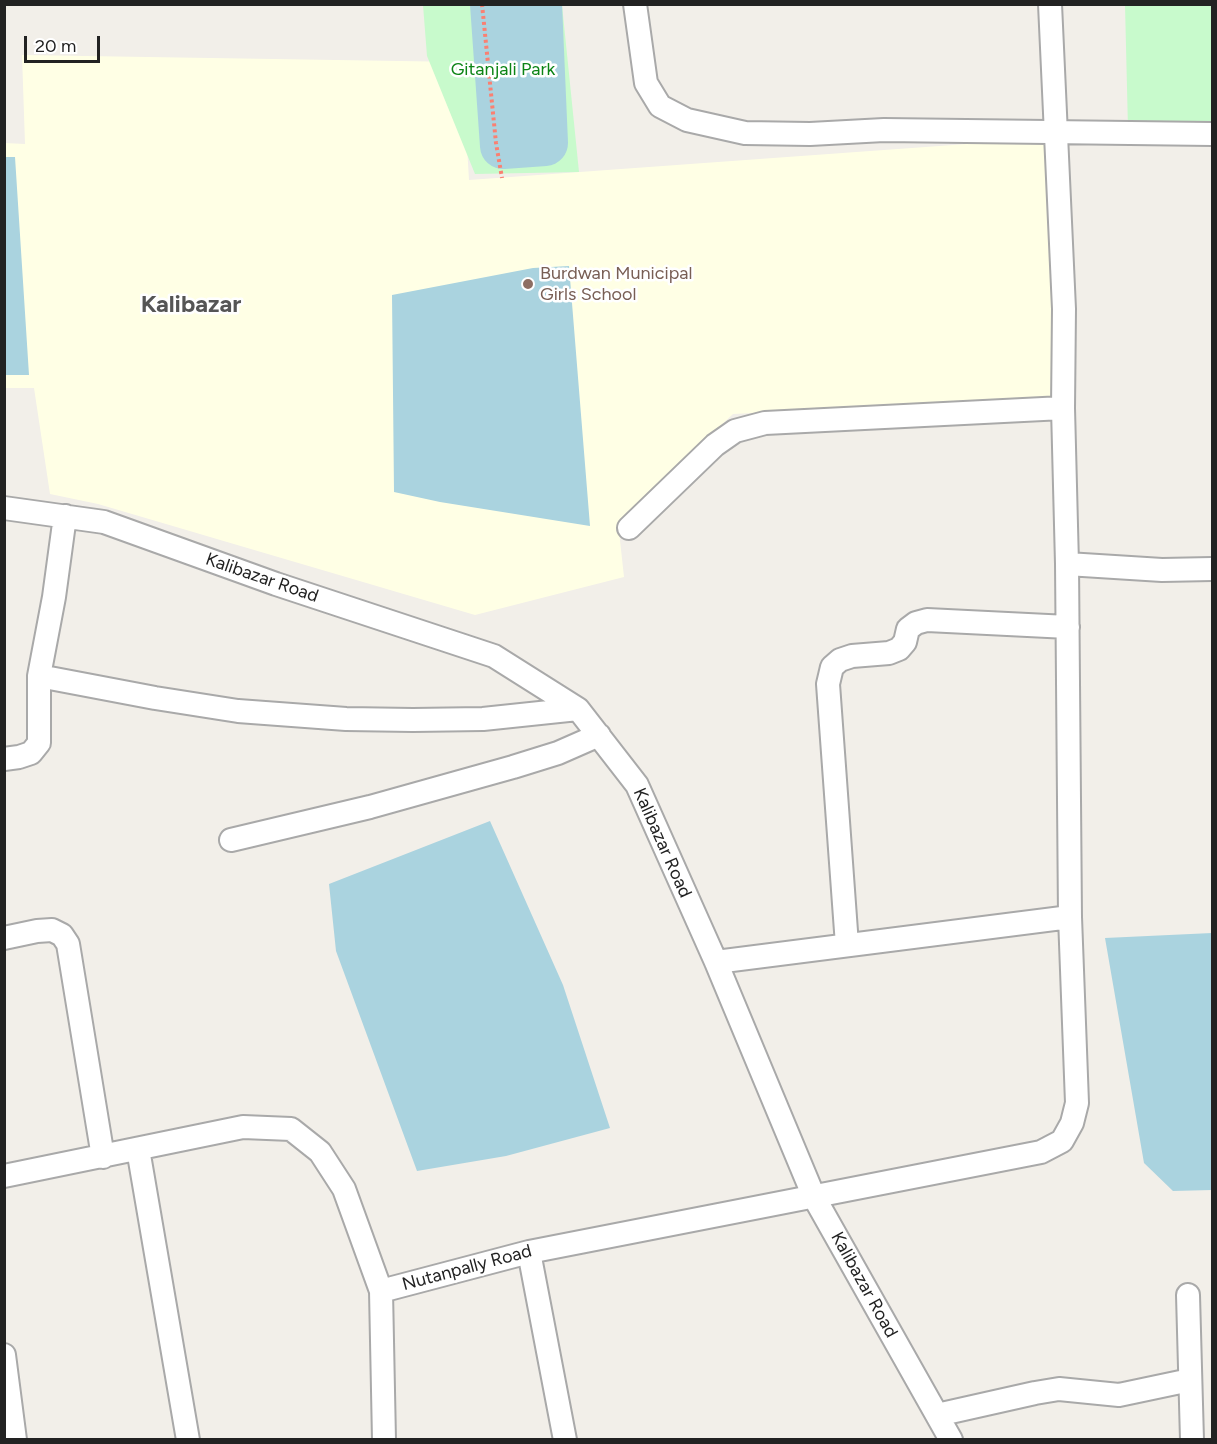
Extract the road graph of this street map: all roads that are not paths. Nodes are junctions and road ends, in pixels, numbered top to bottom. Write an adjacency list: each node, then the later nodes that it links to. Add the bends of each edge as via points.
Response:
1 (635, 4): 3 (street, via 646,83 660,106 687,120 746,133)
2 (1050, 4): 3 (street, Nutanpally Road)
3 (1056, 132): 4 (street); 5 (street, Nutanpally Road, via 1064,309)
4 (1212, 134)
5 (1063, 408): 8 (street, via 765,423 735,430); 9 (street, Nutanpally Road)
6 (4, 508): 7 (street, Kalibazar Road)
7 (65, 516): 12 (street); 13 (street, Kalibazar Road, via 104,522 494,656)
8 (629, 528)
9 (1067, 564): 10 (street); 11 (street, Nutanpally Road)
10 (1212, 569)
11 (1068, 627): 17 (street, Nutanpally Road); 19 (street, via 927,621 908,629 899,649 852,656 832,667 828,684)
12 (39, 676): 13 (street, via 238,711 346,719 483,719); 15 (street, via 39,743 31,753)
13 (578, 709): 14 (street, Kalibazar Road)
14 (598, 735): 16 (street, via 513,767); 20 (street, Kalibazar Road, via 638,785)
15 (4, 759)
16 (231, 840)
17 (1070, 917): 19 (street); 24 (street, Nutanpally Road, via 1077,1103 1062,1141 1041,1152)
18 (4, 938): 22 (street, via 52,930 68,944)
19 (847, 945): 20 (street)
20 (716, 962): 24 (street, Kalibazar Road)
21 (138, 1149): 22 (street, Nutanpally Road); 26 (street, Nutanpally Road, via 243,1127 291,1129 320,1152 344,1189); 32 (street)
22 (103, 1156): 23 (street, Nutanpally Road)
23 (4, 1176)
24 (814, 1197): 25 (street, Nutanpally Road); 30 (street, Kalibazar Road)
25 (529, 1252): 26 (street, Nutanpally Road); 34 (street)
26 (381, 1291): 33 (street)
27 (1188, 1295): 29 (street)
28 (4, 1355): 31 (street)
29 (1190, 1380): 30 (street, via 1119,1395 1059,1389); 36 (street)
30 (937, 1415): 35 (street, Kalibazar Road)
31 (15, 1440)
32 (188, 1440)
33 (384, 1440)
34 (565, 1440)
35 (951, 1440)
36 (1192, 1440)

